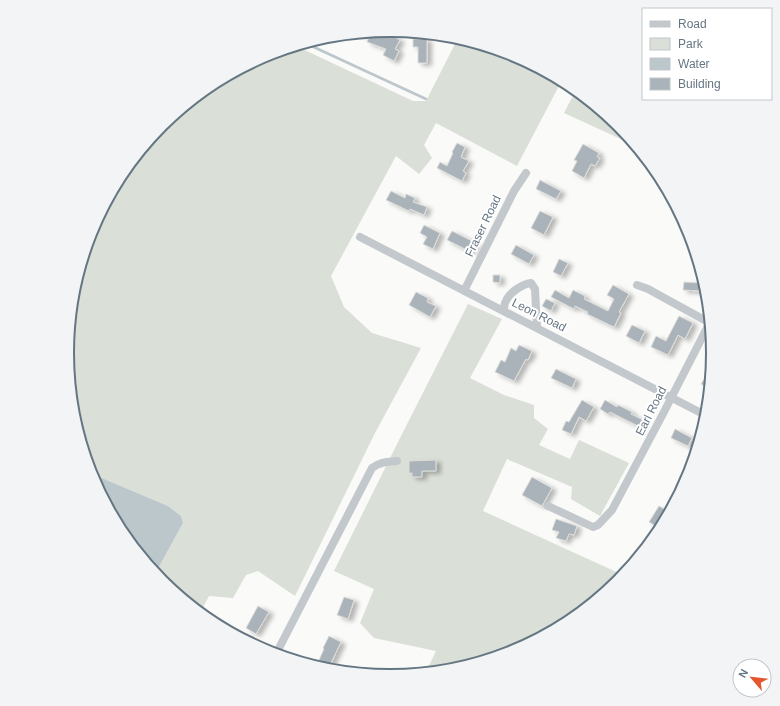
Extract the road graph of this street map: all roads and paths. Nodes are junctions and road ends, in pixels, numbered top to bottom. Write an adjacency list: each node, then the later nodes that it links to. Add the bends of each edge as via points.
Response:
1 (526, 173): 4 (street, Fraser Road, via 514,191)
2 (360, 237): 4 (street, Leon Road)
3 (638, 285): 6 (street)
4 (464, 291): 5 (street, Leon Road)
5 (504, 311): 7 (street, Leon Road); 7 (street, via 508,297 531,283 535,289)
6 (704, 319)
7 (537, 328): 9 (street, Leon Road)
8 (705, 333): 9 (street, Earl Road)
9 (671, 398): 10 (street, Leon Road); 12 (street, Earl Road, via 612,510 598,525 593,527)
10 (700, 413)
11 (397, 461): 13 (street, via 377,464 372,468)
12 (548, 506)
13 (279, 649)

